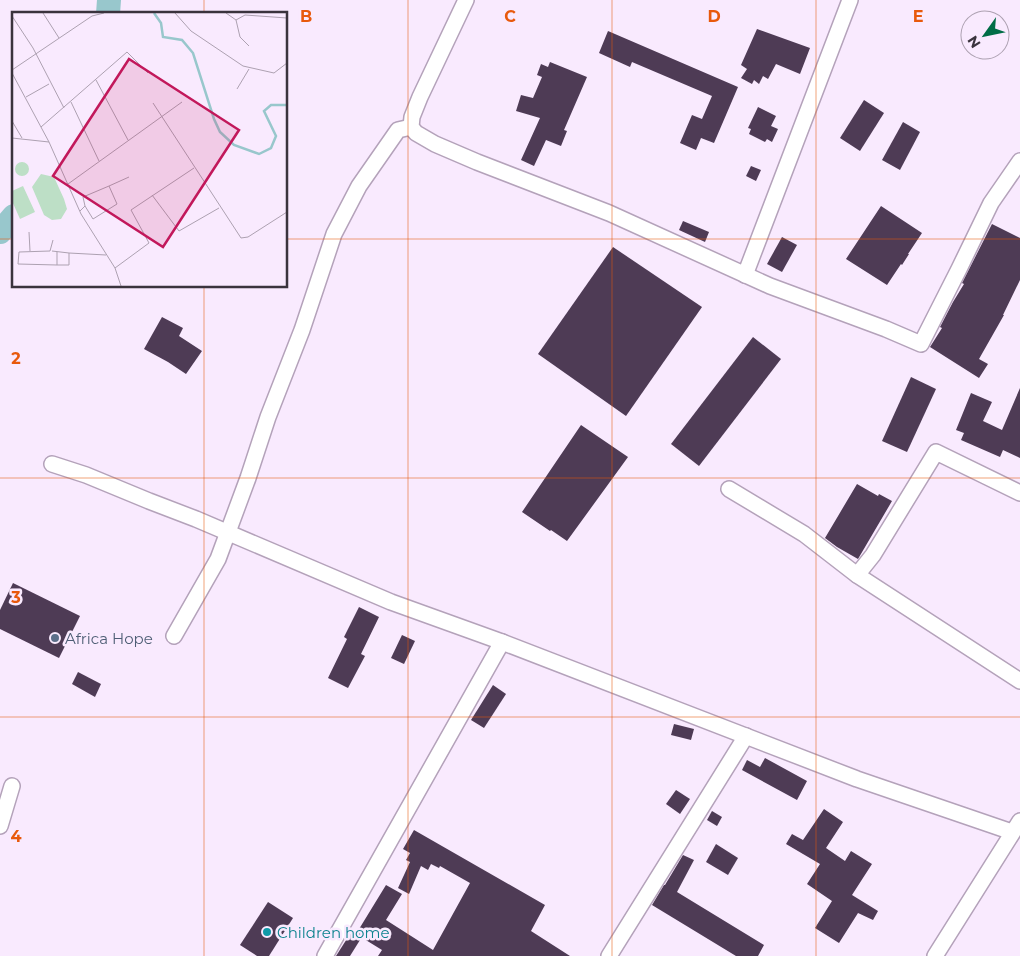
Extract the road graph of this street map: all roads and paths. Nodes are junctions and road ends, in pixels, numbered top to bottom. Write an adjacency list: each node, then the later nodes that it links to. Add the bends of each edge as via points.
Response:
1 (466, 0): 3 (street, via 420,97)
2 (850, 0): 5 (street)
3 (411, 127): 5 (street, via 435,144 609,214); 9 (street, via 398,130 360,186 334,234)
4 (1020, 161): 5 (street, via 991,203 921,344)
5 (745, 275)
6 (52, 464): 9 (street, via 86,474)
7 (729, 489): 10 (street, via 804,534)
8 (1020, 493): 10 (street, via 936,452 873,555)
9 (228, 533): 11 (street, via 218,559); 12 (street, via 391,602)
10 (857, 575): 13 (street)
11 (174, 636)
12 (502, 642): 14 (street); 18 (street)
13 (1020, 681)
14 (746, 736): 17 (street, via 856,779); 19 (street)
15 (12, 786): 16 (street)
16 (0, 826)
17 (1016, 827): 20 (street)
18 (326, 956)
19 (609, 956)
20 (936, 956)

